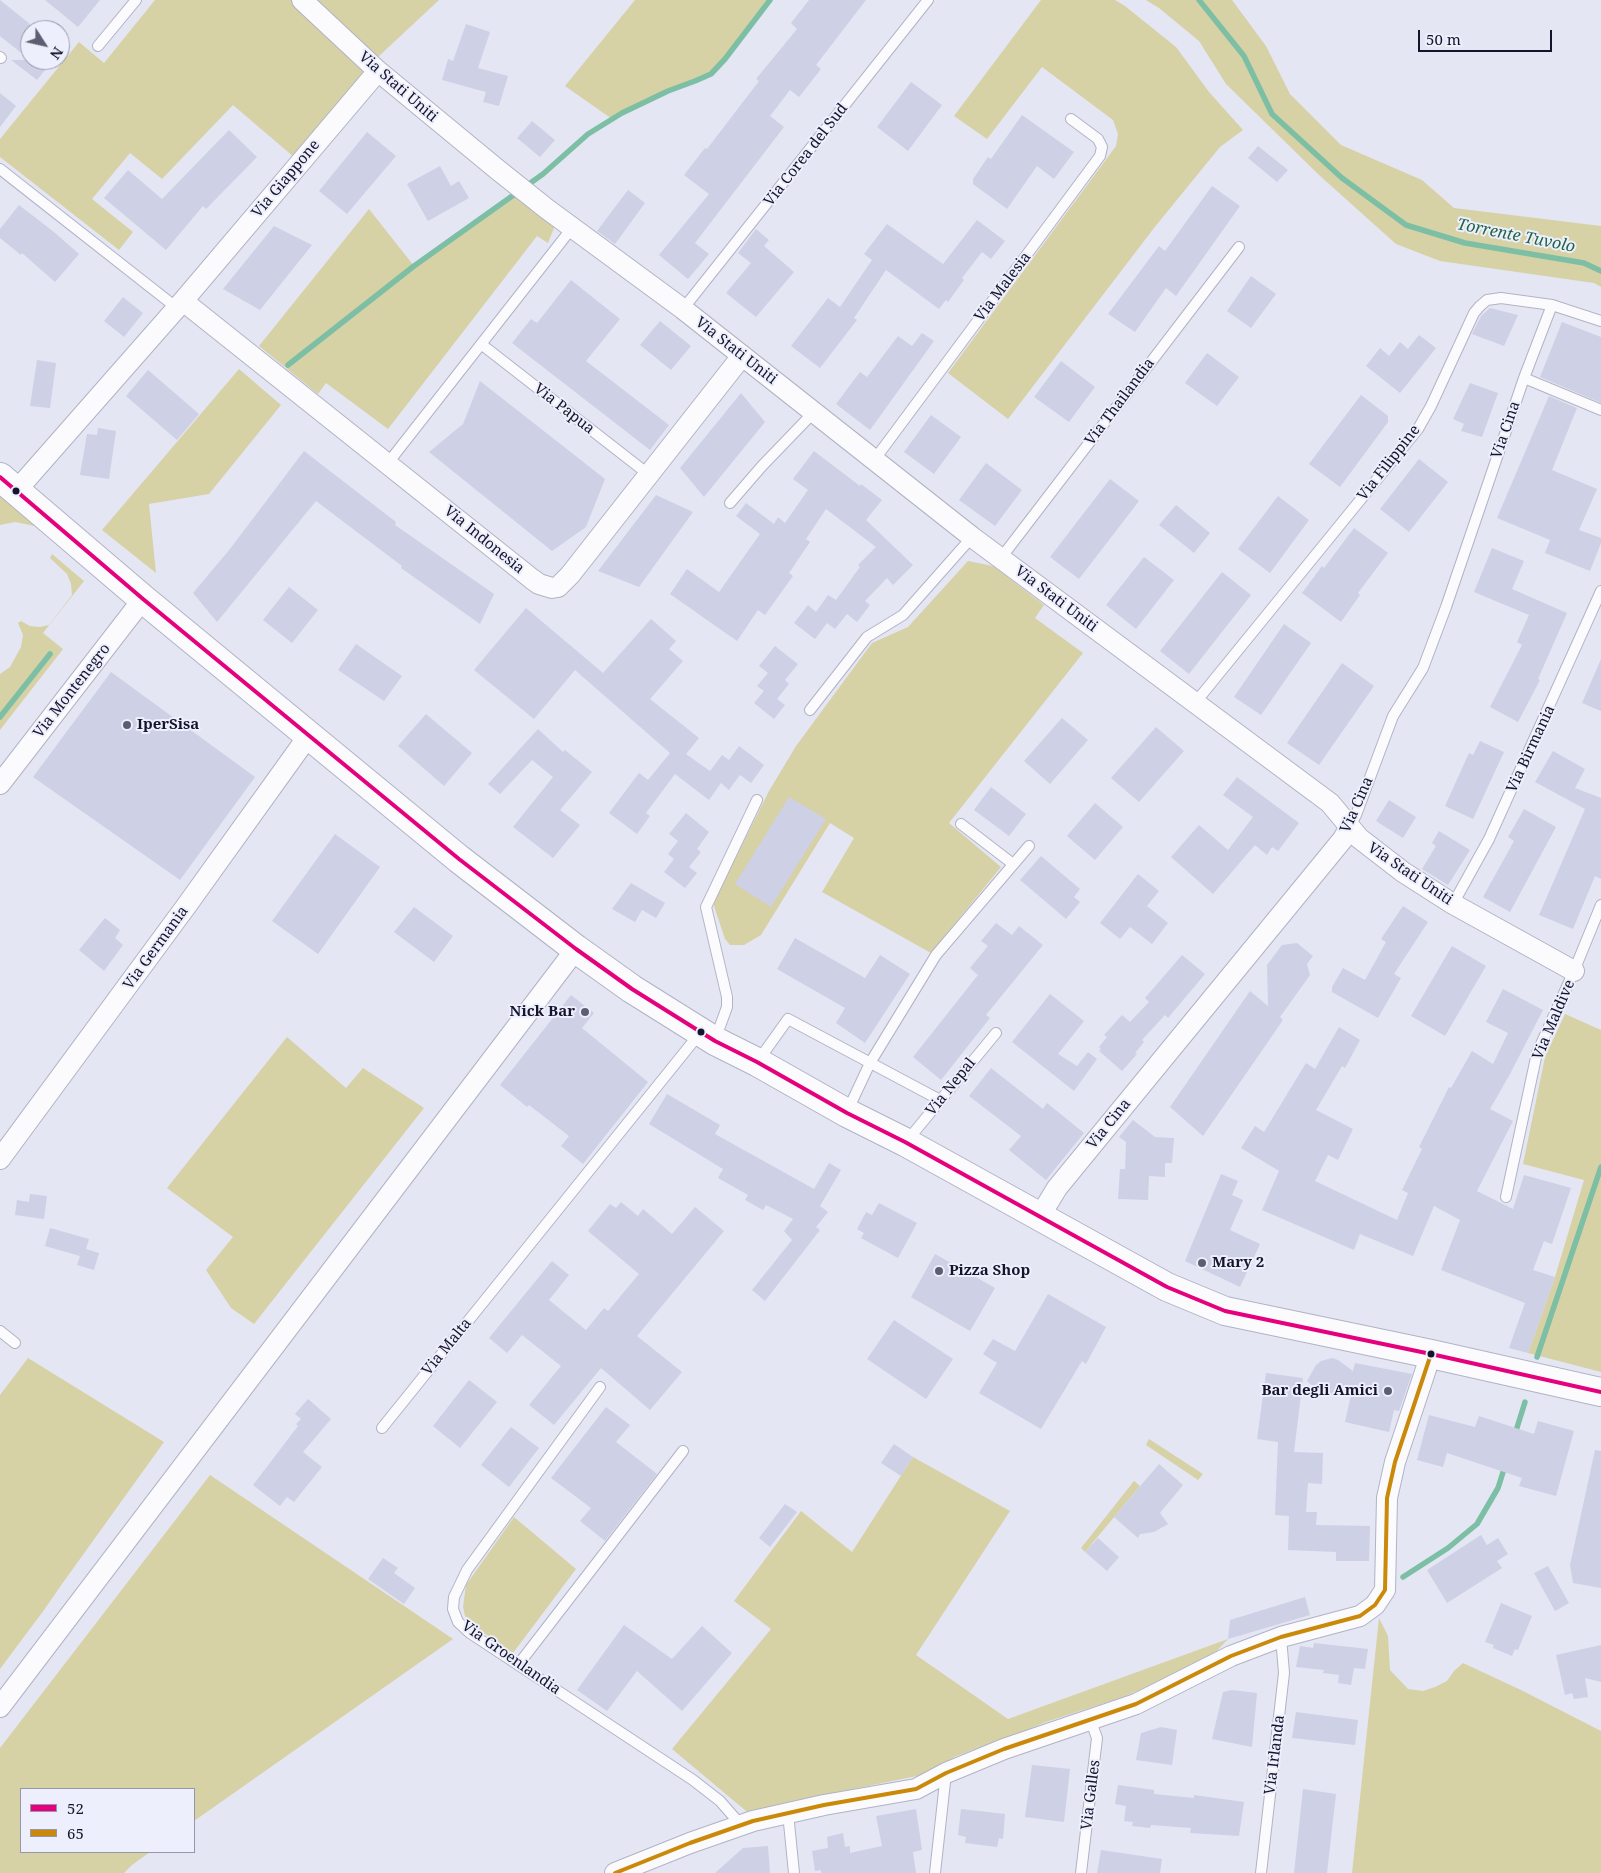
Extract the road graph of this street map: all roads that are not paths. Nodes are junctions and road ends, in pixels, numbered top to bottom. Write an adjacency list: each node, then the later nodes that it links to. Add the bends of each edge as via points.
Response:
1 (136, 0): 4 (lane)
2 (302, 0): 5 (street, Via Stati Uniti)
3 (928, 0): 12 (lane, Via Corea del Sud)
4 (98, 46)
5 (378, 71): 8 (street, Via Stati Uniti); 10 (street, Via Giappone)
6 (1070, 119): 19 (lane, Via Malesia, via 1098,139 1102,147 1100,156)
7 (0, 169): 10 (lane)
8 (572, 228): 12 (street, Via Stati Uniti); 14 (lane)
9 (1239, 247): 25 (lane, Via Thailandia)
10 (180, 304): 20 (street, Via Indonesia); 22 (street, Via Giappone)
11 (1552, 304): 13 (lane, Via Filippine); 16 (lane, Via Cina); 28 (lane, Via Filippine, via 1501,298 1487,300 1480,306 1418,429)
12 (683, 309): 15 (street, Via Stati Uniti)
13 (1601, 321)
14 (481, 344): 20 (lane); 21 (lane, Via Papua)
15 (742, 356): 18 (street, Via Stati Uniti); 21 (street, Via Indonesia)
16 (1524, 378): 17 (lane); 34 (lane, Via Cina, via 1423,668 1393,716)
17 (1601, 410)
18 (814, 412): 19 (street, Via Stati Uniti); 23 (lane)
19 (875, 459): 24 (street, Via Stati Uniti)
20 (388, 463): 21 (street, Via Indonesia, via 532,579 552,588 558,587 570,575)
21 (648, 474)
22 (8, 484): 27 (street)
23 (730, 503)
24 (972, 537): 25 (street, Via Stati Uniti); 29 (lane, via 903,615 867,637)
25 (1001, 558): 28 (street, Via Stati Uniti)
26 (1601, 591): 37 (lane, Via Birmania, via 1489,839)
27 (144, 599): 30 (street); 31 (street, Via Montenegro)
28 (1195, 703): 34 (street, Via Stati Uniti, via 1330,803)
29 (810, 710)
30 (309, 735): 39 (street, via 459,859); 48 (street, Via Germania)
31 (0, 784)
32 (757, 800): 42 (lane, Via Malta, via 706,907 727,997 724,1018)
33 (961, 824): 36 (lane)
34 (1349, 828): 37 (street, Via Stati Uniti, via 1403,872); 50 (street, Via Cina, via 1057,1188)
35 (1029, 846): 36 (lane)
36 (1013, 864): 44 (lane, via 936,955)
37 (1453, 904): 40 (street, Via Stati Uniti)
38 (1601, 905): 40 (lane, Via Maldive)
39 (576, 949): 42 (street); 60 (street)
40 (1574, 970): 49 (lane, Via Maldive, via 1537,1053)
41 (996, 1032): 45 (lane, Via Nepal)
42 (708, 1037): 43 (street); 56 (lane, Via Malta)
43 (757, 1062): 44 (lane, via 788,1019); 46 (street)
44 (870, 1063): 45 (lane); 46 (lane)
45 (940, 1100): 47 (lane, Via Nepal)
46 (847, 1112): 47 (street)
47 (906, 1142): 50 (street)
48 (0, 1159)
49 (1506, 1197)
50 (1040, 1216): 53 (street, via 1167,1287 1225,1311)
51 (0, 1331): 52 (lane)
52 (15, 1343)
53 (1431, 1354): 55 (street); 58 (street, via 1395,1462 1387,1498 1386,1584 1381,1598 1360,1616)
54 (600, 1387): 59 (lane, Via Groenlandia, via 467,1570 454,1597 453,1609 458,1622)
55 (1601, 1392)
56 (382, 1428)
57 (683, 1451): 59 (lane)
58 (1281, 1637): 61 (street, via 1232,1656 1136,1704); 69 (lane, Via Irlanda, via 1284,1673)
59 (518, 1664): 64 (lane, Via Groenlandia, via 693,1780 720,1801)
60 (0, 1707)
61 (1090, 1718): 62 (street); 68 (lane, Via Galles, via 1097,1738)
62 (946, 1773): 63 (street, via 916,1789); 67 (lane)
63 (788, 1813): 64 (street); 66 (lane)
64 (741, 1825): 65 (street)
65 (615, 1873)
66 (794, 1873)
67 (935, 1873)
68 (1081, 1873)
69 (1261, 1873)

